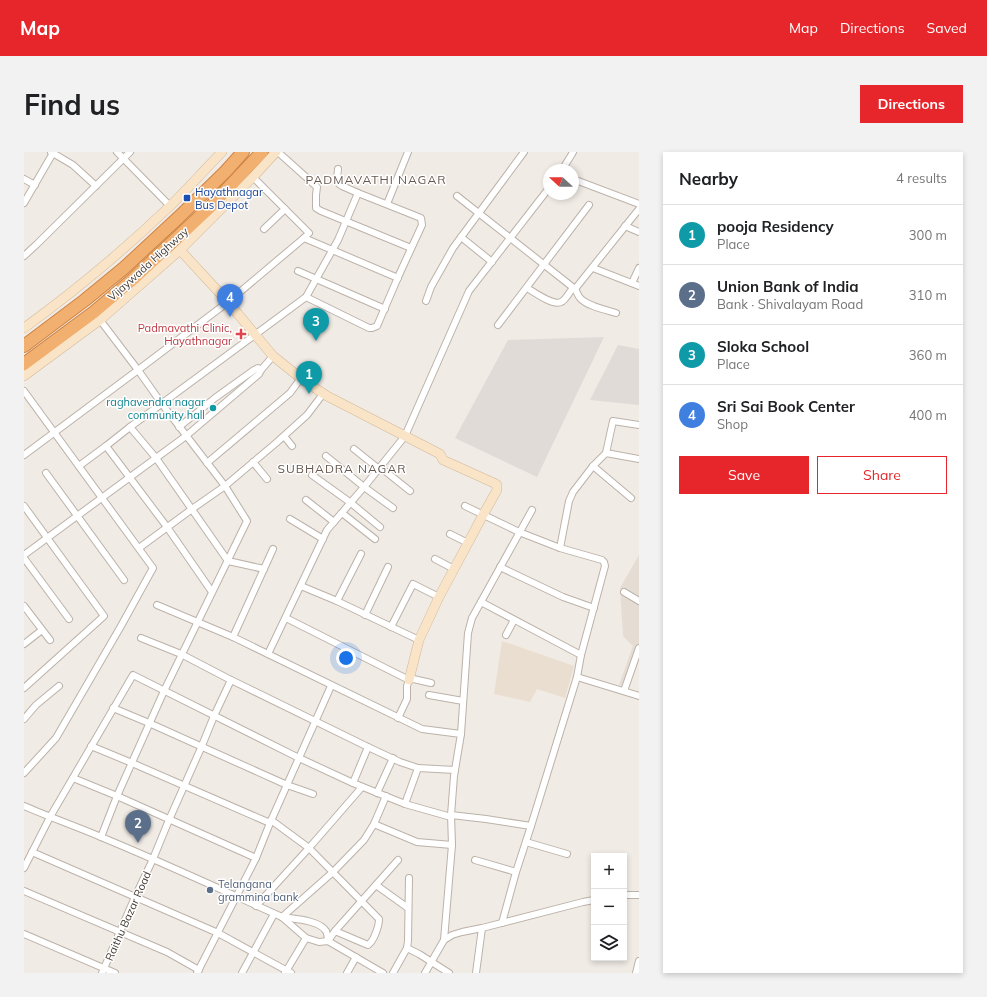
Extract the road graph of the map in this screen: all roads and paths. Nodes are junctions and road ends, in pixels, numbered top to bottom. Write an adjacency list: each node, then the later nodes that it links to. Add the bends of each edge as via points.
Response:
1 (52, 152): 17 (street); 18 (street, via 73,165)
2 (117, 152): 11 (street)
3 (130, 152): 11 (street)
4 (222, 152): 25 (street)
5 (243, 152): 58 (highway, Vijaywada Highway, via 124,268)
6 (262, 152): 62 (highway, Vijaywada Highway, via 211,206 133,279)
7 (277, 152): 14 (street); 30 (street, via 317,187 316,208)
8 (408, 152): 23 (street)
9 (524, 152): 29 (street)
10 (572, 152): 12 (street)
11 (124, 158): 18 (street); 25 (street)
12 (566, 164)
13 (338, 169): 19 (street, via 336,180 339,184)
14 (252, 177): 27 (street); 38 (street)
15 (24, 179): 17 (street)
16 (579, 181): 24 (street)
17 (35, 185): 22 (street)
18 (96, 186): 40 (street)
19 (358, 193): 23 (street); 30 (street)
20 (457, 196): 29 (street)
21 (543, 196): 36 (street)
22 (24, 203)
23 (387, 204): 37 (street, via 421,218 422,225)
24 (639, 204)
25 (170, 206): 60 (street, via 112,259)
26 (589, 206): 42 (street)
27 (285, 208): 32 (street); 35 (street, via 309,233)
28 (639, 209): 31 (street)
29 (478, 213): 34 (street); 36 (street)
30 (346, 221): 37 (street); 39 (street)
31 (625, 226): 33 (street); 43 (street)
32 (264, 229)
33 (639, 232)
34 (461, 237): 41 (street); 53 (street, via 436,277)
35 (304, 238): 39 (street); 54 (street)
36 (511, 238): 41 (street); 42 (street)
37 (411, 248): 46 (street)
38 (180, 250): 54 (street); 57 (street)
39 (332, 250): 46 (street); 47 (street)
40 (24, 256)
41 (492, 262): 79 (street, via 469,291)
42 (545, 265): 50 (street); 51 (street)
43 (593, 268): 48 (street); 51 (street)
44 (639, 268): 48 (street)
45 (298, 271): 47 (street)
46 (398, 278): 55 (street)
47 (316, 279): 52 (street); 55 (street)
48 (632, 283): 49 (street)
49 (639, 286)
50 (527, 288): 51 (street, via 553,303 563,301); 59 (street)
51 (574, 289): 56 (street, via 581,299 589,304)
52 (306, 297): 55 (street, via 369,328 377,326); 61 (street)
53 (426, 301)
54 (228, 302): 61 (street); 66 (street)
55 (385, 309)
56 (616, 313)
57 (100, 320): 66 (street); 68 (street)
58 (52, 325): 62 (highway); 63 (highway, Vijaywada Highway)
59 (498, 325)
60 (24, 328)
61 (255, 335): 64 (street); 72 (street)
62 (60, 337): 65 (highway, Vijaywada Highway)
63 (24, 346)
64 (273, 356): 67 (street); 69 (street)
65 (24, 364)
66 (138, 370): 72 (street); 76 (street)
67 (262, 370): 74 (street, via 254,370); 77 (street)
68 (24, 376)
69 (301, 378): 71 (street); 89 (street, via 290,393)
70 (24, 391): 76 (street)
71 (323, 394): 78 (street, via 307,415); 79 (street)
72 (162, 404): 74 (street); 75 (street)
73 (639, 425): 83 (street, via 613,421)
74 (179, 426): 77 (street)
75 (130, 427): 80 (street); 86 (street)
76 (55, 433): 84 (street); 90 (street)
77 (186, 436): 86 (street); 89 (street)
78 (284, 436): 81 (street); 88 (street)
79 (405, 436): 92 (street); 110 (street, via 440,454 443,460 497,485 497,490)
80 (106, 446): 90 (street); 95 (street)
81 (292, 446)
82 (354, 449): 92 (street)
83 (606, 453): 87 (street); 91 (street)
84 (24, 455)
85 (326, 456): 98 (street)
86 (156, 458): 95 (street); 107 (street)
87 (639, 459)
88 (253, 462): 96 (street); 97 (street)
89 (207, 463): 97 (street)
90 (79, 466): 100 (street)
91 (593, 466): 101 (street); 123 (street, via 569,501)
92 (380, 468): 98 (street); 99 (street)
93 (46, 473): 111 (street)
94 (312, 475): 103 (street)
95 (130, 477): 100 (street); 114 (street)
96 (266, 479)
97 (224, 486): 107 (street); 129 (street, via 247,521)
98 (364, 487): 103 (street); 106 (street)
99 (410, 491)
100 (101, 498): 111 (street); 122 (street)
101 (632, 498)
102 (306, 500): 113 (street)
103 (351, 503): 109 (street); 115 (street)
104 (24, 506): 118 (street)
105 (465, 506): 110 (street)
106 (393, 508)
107 (192, 509): 114 (street); 129 (street)
108 (532, 510): 116 (street)
109 (342, 513): 113 (street); 120 (street)
110 (483, 515): 116 (street); 121 (street)
111 (77, 516): 118 (street); 134 (street)
112 (290, 518): 119 (street)
113 (334, 522): 119 (street)
114 (167, 527): 122 (street); 136 (street)
115 (380, 527)
116 (519, 532): 123 (street); 131 (street)
117 (450, 534): 121 (street)
118 (47, 538): 126 (street); 168 (street, via 104,616)
119 (323, 539): 135 (street)
120 (375, 539)
121 (468, 543): 133 (street)
122 (139, 548): 189 (street, via 154,568 56,738)
123 (560, 548): 144 (street, via 604,562)
124 (273, 549): 132 (street)
125 (361, 554): 139 (street)
126 (24, 555)
127 (24, 558): 147 (street)
128 (435, 559): 133 (street)
129 (228, 561): 132 (street); 136 (street)
130 (388, 567): 145 (street)
131 (500, 567): 141 (street); 144 (street, via 562,597)
132 (264, 569): 153 (street)
133 (454, 569): 138 (street)
134 (124, 580)
135 (301, 586): 139 (street); 146 (street)
136 (212, 592): 149 (street)
137 (624, 592): 140 (street)
138 (439, 597): 150 (street, via 412,584); 156 (street)
139 (337, 601): 145 (street)
140 (639, 601)
141 (481, 602): 148 (street); 173 (street, via 472,618 468,633)
142 (157, 605): 149 (street)
143 (24, 606): 151 (street)
144 (594, 608): 161 (street)
145 (365, 615): 150 (street)
146 (286, 618): 160 (street); 163 (street)
147 (69, 619)
148 (514, 620): 152 (street); 161 (street)
149 (197, 622): 153 (street); 159 (street)
150 (391, 627): 156 (street)
151 (42, 630): 155 (street); 157 (street)
152 (506, 635)
153 (233, 637): 160 (street)
154 (141, 638): 159 (street)
155 (50, 640)
156 (419, 640): 163 (street)
157 (24, 644)
158 (639, 648): 170 (street)
159 (181, 654): 164 (street); 169 (street)
160 (268, 654): 167 (street)
161 (581, 656): 162 (street)
162 (577, 677): 170 (street); 206 (street)
163 (409, 679): 165 (street); 176 (street, via 407,699)
164 (231, 680): 175 (street, Raithu Bazar Road); 178 (street)
165 (431, 683)
166 (59, 686): 177 (street)
167 (331, 686): 176 (street); 178 (street)
168 (24, 688)
169 (164, 691): 174 (street, via 133,675); 175 (street); 179 (street)
170 (624, 691): 172 (street)
171 (429, 695): 173 (street)
172 (639, 696)
173 (463, 701): 180 (street)
174 (113, 708): 179 (street); 181 (street)
175 (214, 716): 183 (street, Raithu Bazar Road); 184 (street)
176 (398, 718): 180 (street, via 422,729)
177 (24, 719)
178 (315, 721): 182 (street); 184 (street)
179 (149, 723): 183 (street); 186 (street)
180 (461, 734): 188 (street)
181 (91, 746): 186 (street); 190 (street)
182 (368, 747): 185 (street); 191 (street)
183 (201, 748): 192 (street, Raithu Bazar Road); 193 (street)
184 (299, 758): 191 (street); 193 (street)
185 (393, 758): 187 (street); 195 (street)
186 (132, 763): 192 (street); 197 (street)
187 (418, 768): 188 (street); 199 (street)
188 (455, 770): 201 (street)
189 (24, 773)
190 (72, 778): 197 (street); 202 (street)
191 (353, 783): 194 (street)
192 (184, 786): 203 (street, Raithu Bazar Road); 204 (street)
193 (287, 786): 196 (street); 204 (street)
194 (362, 787): 195 (street); 210 (street)
195 (377, 793): 198 (street)
196 (313, 794)
197 (117, 796): 203 (street); 207 (street)
198 (386, 796): 199 (street); 205 (street)
199 (405, 804): 201 (street)
200 (24, 806): 202 (street)
201 (451, 816): 206 (street, via 486,818); 209 (street)
202 (50, 817): 207 (street); 211 (street)
203 (169, 820): 213 (street); 214 (street, Raithu Bazar Road)
204 (271, 822): 210 (street); 213 (street)
205 (374, 824): 209 (street, via 417,842); 218 (street, via 364,840)
206 (531, 826): 208 (street)
207 (101, 836): 214 (street)
208 (526, 842): 212 (street); 219 (street)
209 (452, 845): 240 (street)
210 (309, 848): 218 (street); 229 (street)
211 (32, 852): 217 (street); 225 (street)
212 (567, 854)
213 (256, 858): 226 (street)
214 (153, 859): 225 (street, Raithu Bazar Road); 226 (street)
215 (398, 860): 221 (street)
216 (475, 860): 219 (street)
217 (24, 868)
218 (333, 872): 227 (street); 232 (street)
219 (516, 872): 233 (street)
220 (409, 878): 230 (street)
221 (376, 885): 227 (street); 230 (street)
222 (24, 891): 236 (street)
223 (627, 895): 224 (street)
224 (639, 895)
225 (135, 897): 236 (street, Raithu Bazar Road); 237 (street)
226 (237, 897): 229 (street); 237 (street)
227 (362, 901): 235 (street); 235 (street, via 379,921 372,942 366,944)
228 (591, 901): 233 (street)
229 (256, 906): 231 (street)
230 (408, 908): 242 (street)
231 (274, 914): 232 (street); 243 (street)
232 (282, 917): 239 (street); 241 (street, via 305,920 318,925 326,931)
233 (502, 923): 234 (street)
234 (482, 928): 240 (street, via 452,935); 257 (street)
235 (335, 931): 241 (street)
236 (120, 932): 247 (street, Raithu Bazar Road); 248 (street, via 167,952)
237 (218, 932): 243 (street); 248 (street)
238 (24, 934): 247 (street)
239 (306, 938): 241 (street, via 319,942); 249 (street)
240 (444, 940): 246 (street)
241 (328, 941): 244 (street)
242 (407, 948): 246 (street); 254 (street)
243 (253, 952): 249 (street); 251 (street)
244 (356, 957): 252 (street); 253 (street)
245 (639, 961): 258 (street)
246 (432, 962): 255 (street); 256 (street)
247 (103, 970): 250 (street)
248 (198, 971)
249 (287, 972)
250 (115, 973)
251 (242, 973)
252 (347, 973)
253 (383, 973)
254 (393, 973)
255 (425, 973)
256 (449, 973)
257 (476, 973)
258 (636, 973)

